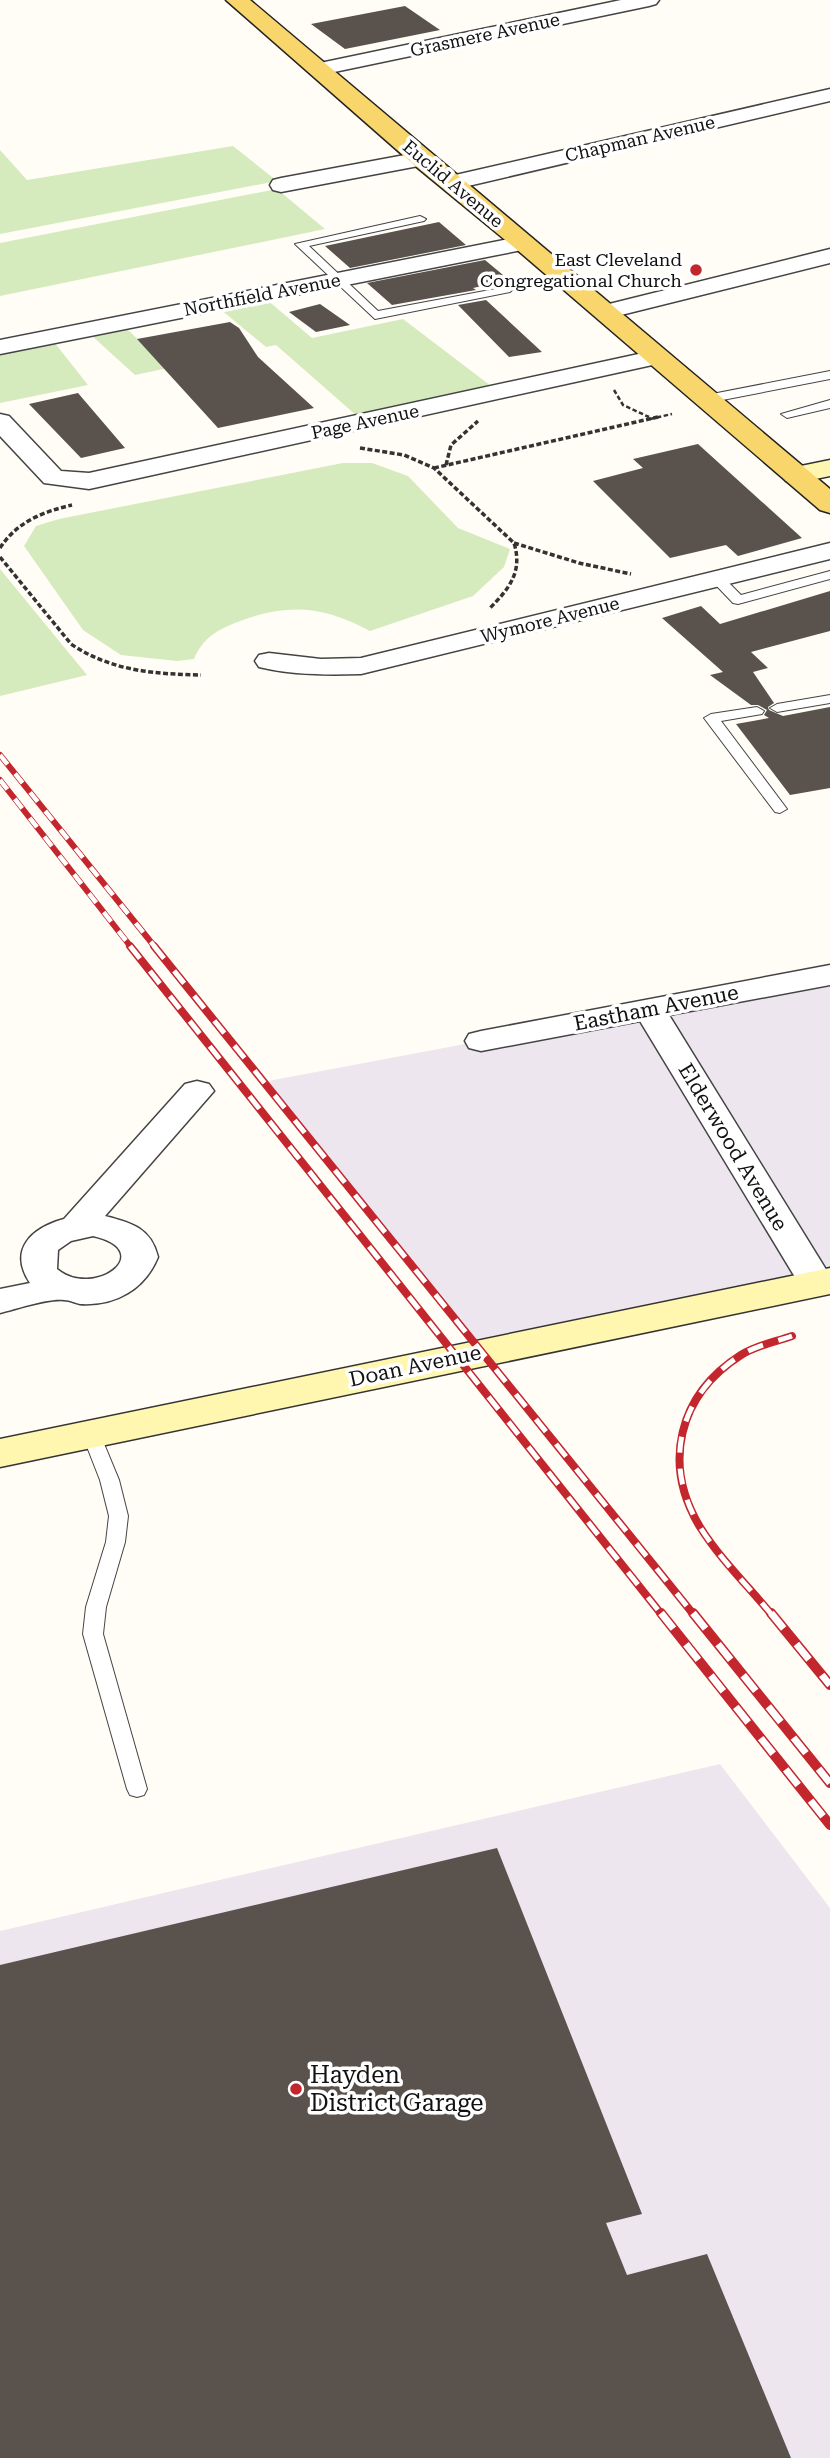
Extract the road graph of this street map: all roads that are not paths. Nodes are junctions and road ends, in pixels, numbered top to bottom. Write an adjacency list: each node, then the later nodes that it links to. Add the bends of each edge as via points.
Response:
1 (237, 0): 3 (main road, Euclid Avenue)
2 (649, 0): 3 (street, Grasmere Avenue)
3 (320, 69): 5 (main road, Euclid Avenue)
4 (830, 94): 6 (street, Chapman Avenue)
5 (421, 159): 6 (main road, Euclid Avenue); 7 (street)
6 (451, 183): 9 (main road, Euclid Avenue)
7 (281, 185)
8 (420, 219): 11 (lane, via 301,244)
9 (524, 243): 11 (street, Northfield Avenue); 13 (main road, Euclid Avenue)
10 (830, 256): 13 (street)
11 (338, 280): 12 (lane, via 375,315); 14 (street, Northfield Avenue)
12 (506, 290)
13 (606, 312): 15 (main road, Euclid Avenue)
14 (0, 347)
15 (657, 357): 17 (main road, Euclid Avenue); 20 (street, Page Avenue, via 104,479 53,478)
16 (830, 375): 17 (lane)
17 (707, 399): 22 (main road, Euclid Avenue)
18 (830, 404): 19 (lane)
19 (786, 414)
20 (0, 421)
21 (830, 468): 22 (street)
22 (796, 475): 23 (main road, Euclid Avenue)
23 (830, 504)
24 (830, 551): 26 (street, Wymore Avenue)
25 (830, 575): 26 (lane, via 738,600)
26 (717, 579): 27 (street, Wymore Avenue, via 361,666)
27 (268, 661)
28 (830, 699): 29 (lane)
29 (777, 708)
30 (757, 711): 31 (lane, via 711,718)
31 (780, 810)
32 (830, 975): 33 (street, Eastham Avenue)
33 (650, 1010): 34 (street, Eastham Avenue); 37 (street, Elderwood Avenue)
34 (481, 1041)
35 (197, 1091): 36 (street)
36 (77, 1226): 38 (street, via 50,1239 37,1260 48,1281); 38 (street, via 123,1231 134,1238 141,1258 138,1269 114,1287 78,1292)
37 (824, 1283): 40 (street, Doan Avenue)
38 (62, 1288): 39 (street)
39 (3, 1296)
40 (91, 1434): 41 (street, Doan Avenue); 42 (lane, via 118,1515 111,1558 94,1608 93,1634)
41 (0, 1453)
42 (136, 1789)

